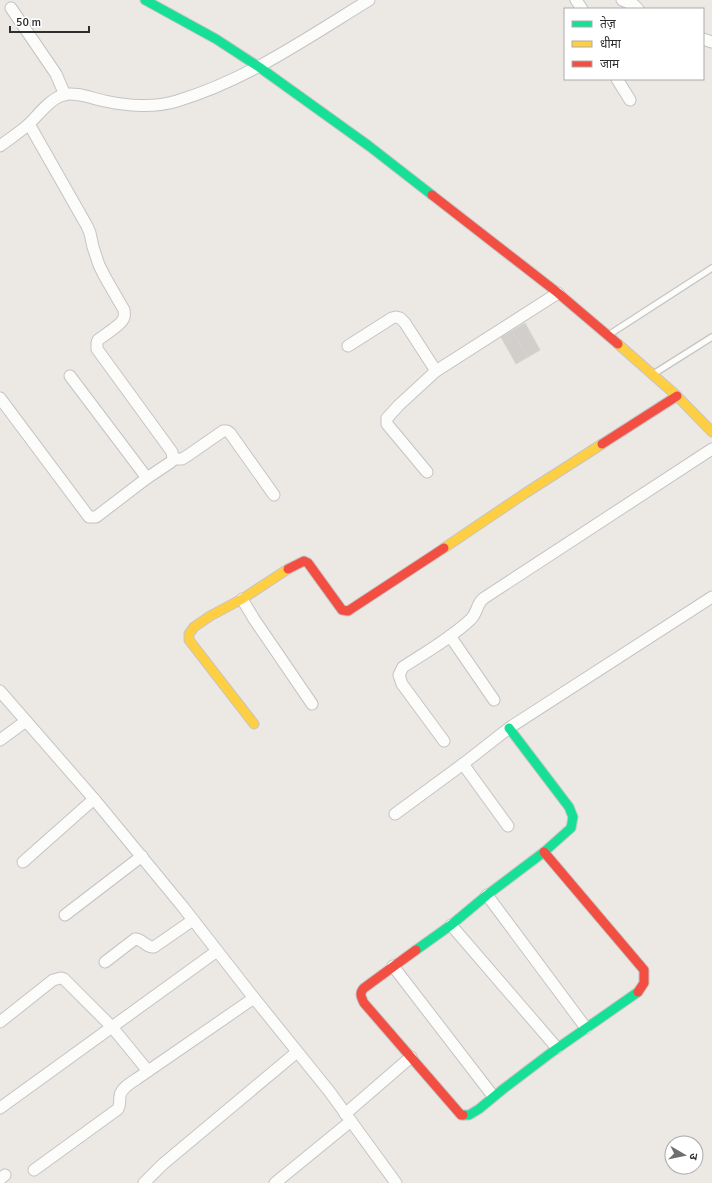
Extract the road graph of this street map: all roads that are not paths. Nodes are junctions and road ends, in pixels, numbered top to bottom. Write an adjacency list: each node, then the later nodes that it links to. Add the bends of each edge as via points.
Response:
1 (145, 0): 6 (street)
2 (369, 0): 6 (street)
3 (622, 0): 5 (street)
4 (11, 8): 8 (street, via 56,74)
5 (637, 8)
6 (258, 67): 8 (street, via 211,89 176,102 162,104 129,105); 13 (street, via 369,146)
7 (618, 80): 9 (street)
8 (65, 94): 10 (street, via 38,113)
9 (630, 100)
10 (29, 124): 11 (street); 24 (street, via 89,229 99,265 124,310 125,316 120,323 98,340 97,349 172,452)
11 (0, 146)
12 (712, 268): 14 (lane)
13 (558, 293): 14 (street); 17 (street)
14 (608, 336): 18 (street)
15 (712, 337): 18 (lane)
16 (348, 346): 17 (street, via 392,318 400,318)
17 (436, 371): 25 (street, via 387,418 387,424)
18 (653, 374): 20 (street)
19 (70, 376): 26 (street)
20 (677, 396): 22 (street); 29 (street, via 348,611 342,610 304,561)
21 (0, 398): 26 (street, via 89,517 96,517)
22 (712, 432)
23 (712, 449): 30 (street, via 484,598 478,604 473,617)
24 (173, 459): 26 (street); 27 (street, via 182,459 223,431 227,431)
25 (427, 472)
26 (146, 478)
27 (274, 495)
28 (712, 597): 36 (street)
29 (242, 599): 33 (street); 35 (street, via 219,610 190,631 188,636)
30 (450, 636): 32 (street); 38 (street, via 403,667 399,675 402,684)
31 (0, 692): 34 (street)
32 (494, 700)
33 (312, 704)
34 (26, 721): 37 (street); 40 (street)
35 (254, 724)
36 (509, 728): 39 (street); 43 (street, via 572,813 571,828)
37 (0, 740)
38 (444, 741)
39 (463, 764): 41 (street); 42 (street)
40 (94, 799): 44 (street); 45 (street)
41 (396, 814)
42 (508, 826)
43 (544, 852): 46 (street); 56 (street, via 644,970 646,976 641,989)
44 (142, 856): 47 (street); 48 (street)
45 (23, 862)
46 (487, 895): 49 (street); 56 (street)
47 (65, 915)
48 (193, 920): 50 (street); 51 (street, via 154,947 148,947 135,939)
49 (451, 925): 52 (street); 57 (street)
50 (217, 951): 53 (street); 55 (street)
51 (105, 962)
52 (393, 966): 59 (street, via 361,991 361,999); 61 (street)
53 (254, 998): 58 (street); 60 (street)
54 (0, 1022): 55 (street, via 50,982 60,978 67,981)
55 (112, 1027): 60 (street); 62 (street)
56 (586, 1028): 57 (street)
57 (557, 1048): 61 (street)
58 (297, 1052): 63 (street); 65 (street, via 163,1164)
59 (411, 1057): 61 (street, via 463,1116 472,1114); 63 (street)
60 (148, 1071): 64 (street, via 122,1090 118,1109)
61 (493, 1096)
62 (0, 1108)
63 (348, 1117): 66 (street); 67 (street)
64 (34, 1170)
65 (144, 1183)
66 (275, 1183)
67 (396, 1183)

